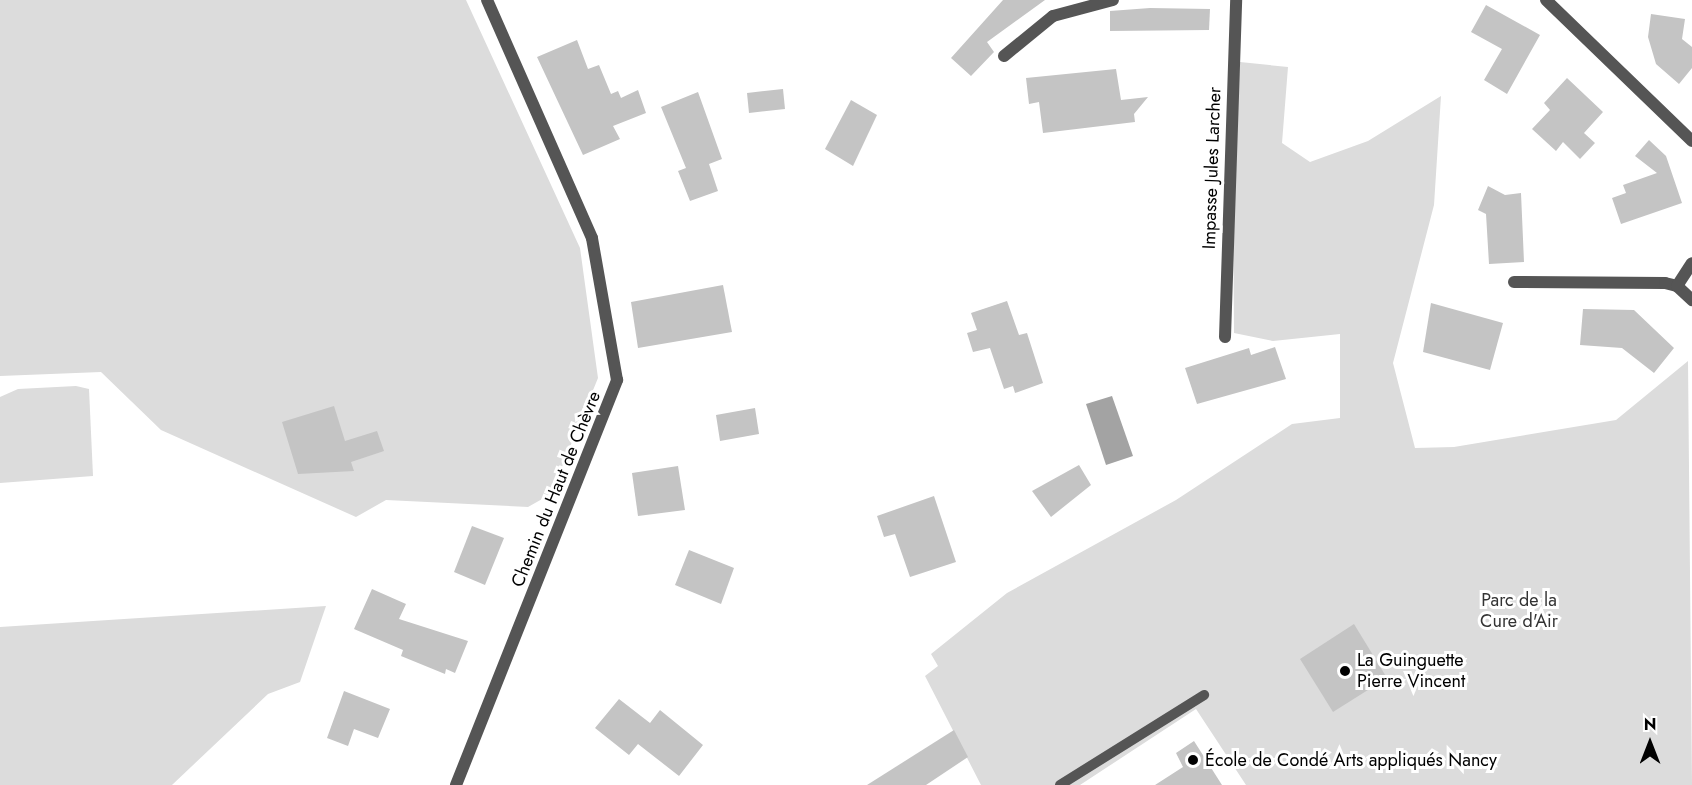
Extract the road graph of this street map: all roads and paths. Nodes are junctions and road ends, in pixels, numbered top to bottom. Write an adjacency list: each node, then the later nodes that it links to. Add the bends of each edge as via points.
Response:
1 (487, 0): 13 (street, Chemin du Haut de Chèvre, via 592,238 617,380)
2 (1113, 0): 5 (street, via 1053,16)
3 (1236, 0): 11 (street, Impasse Jules Larcher)
4 (1546, 0): 6 (street)
5 (1004, 56)
6 (1692, 141)
7 (1692, 263): 9 (street)
8 (1514, 282): 9 (street)
9 (1677, 286): 10 (street)
10 (1692, 300)
11 (1225, 337)
12 (1204, 695): 14 (lane)
13 (456, 785)
14 (1060, 785)

